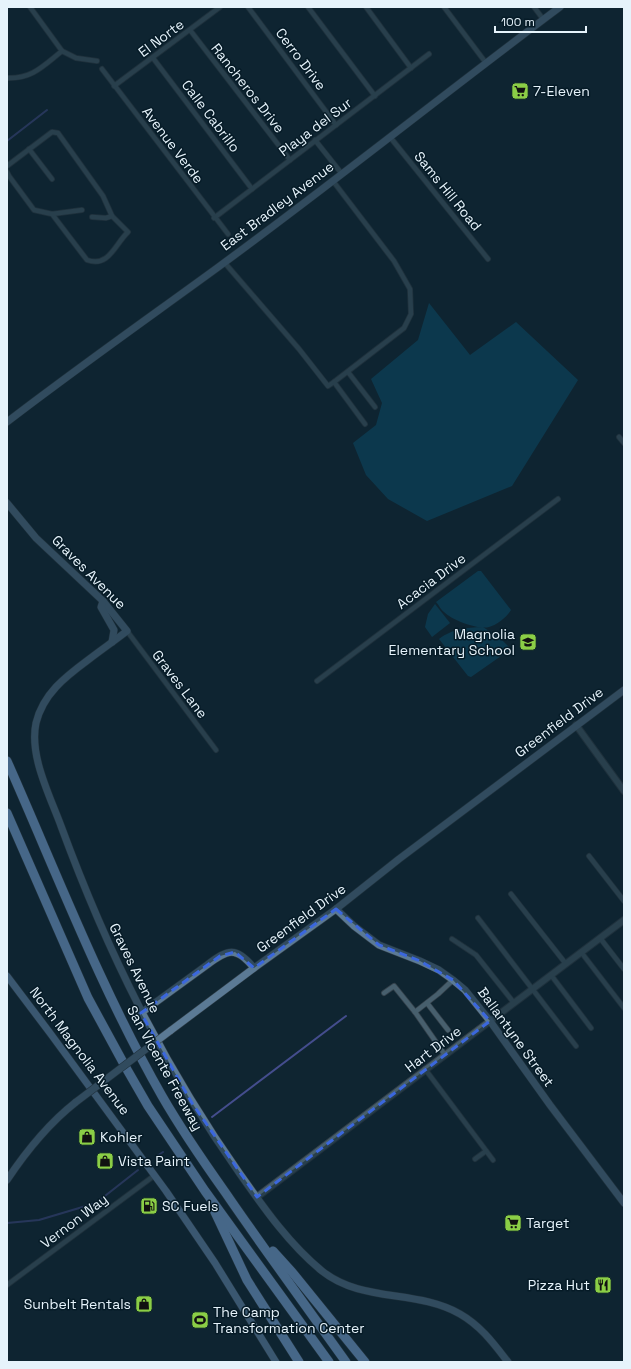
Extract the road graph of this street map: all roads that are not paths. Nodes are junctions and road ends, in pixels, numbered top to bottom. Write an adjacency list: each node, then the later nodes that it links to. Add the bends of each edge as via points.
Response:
1 (30, 7): 11 (street)
2 (220, 7): 10 (street, El Norte)
3 (248, 7): 21 (street, Cerro Drive)
4 (308, 7): 20 (street)
5 (366, 7): 16 (street)
6 (444, 7): 15 (street)
7 (534, 7): 9 (street)
8 (560, 7): 9 (main road, East Bradley Avenue)
9 (543, 19): 15 (main road, East Bradley Avenue)
10 (190, 30): 13 (street, El Norte); 25 (street, Rancheros Drive)
11 (62, 51): 14 (street, via 76,58); 18 (street, via 34,72 23,77)
12 (429, 54): 16 (street, Playa del Sur)
13 (153, 58): 19 (street, El Norte); 31 (street, Calle Cabrillo)
14 (97, 61)
15 (486, 63): 22 (main road, East Bradley Avenue)
16 (411, 68): 20 (street, Playa del Sur)
17 (102, 69): 19 (street, Avenue Verde)
18 (7, 78)
19 (114, 86): 36 (street, Avenue Verde)
20 (374, 96): 21 (street, Playa del Sur)
21 (336, 125): 23 (street, Playa del Sur)
22 (390, 137): 28 (main road, East Bradley Avenue); 38 (street, Sams Hill Road)
23 (315, 140): 25 (street, Playa del Sur); 28 (street)
24 (29, 149): 26 (street); 29 (street); 34 (street, via 52,132 58,133 103,196)
25 (290, 160): 31 (street, Playa del Sur)
26 (7, 166)
27 (7, 172): 33 (street, via 34,210)
28 (342, 174): 30 (main road, East Bradley Avenue)
29 (52, 179)
30 (333, 180): 39 (main road, East Bradley Avenue); 40 (street, via 394,261 410,289 411,314 404,328)
31 (252, 189): 36 (street, Playa del Sur)
32 (82, 210): 33 (street)
33 (52, 214): 34 (street, via 87,260 94,263 112,253 128,232)
34 (112, 216): 35 (street)
35 (92, 217)
36 (214, 218): 37 (street, Avenue Verde)
37 (228, 234)
38 (488, 259)
39 (224, 262): 41 (street, via 300,349 328,386); 43 (main road, East Bradley Avenue)
40 (348, 372): 41 (street); 42 (street)
41 (334, 382): 44 (street)
42 (375, 407)
43 (7, 422)
44 (365, 424)
45 (619, 437): 46 (street)
46 (624, 443)
47 (558, 499): 52 (street, Acacia Drive)
48 (7, 503): 49 (main road, Graves Avenue, via 36,538)
49 (102, 601): 50 (main road, Graves Avenue); 51 (main road, via 101,607 114,630)
50 (127, 631): 51 (main road, Graves Avenue); 55 (street, Graves Lane)
51 (112, 642): 80 (main road, Graves Avenue, via 53,689 37,720 35,749 40,769 80,875 110,948)
52 (317, 681)
53 (624, 690): 54 (main road, Greenfield Drive)
54 (576, 725): 57 (street); 62 (main road, Greenfield Drive)
55 (216, 750)
56 (7, 761): 95 (highway, San Vicente Freeway, via 119,1016 184,1133)
57 (624, 791)
58 (7, 813): 92 (highway, via 88,998 148,1106)
59 (589, 856): 61 (street)
60 (511, 894): 68 (street)
61 (624, 901)
62 (336, 909): 69 (main road, Greenfield Drive); 73 (main road, Ballantyne Street, via 380,945 420,961)
63 (478, 918): 74 (street)
64 (624, 920): 65 (street, Hart Drive)
65 (600, 938): 67 (street, Hart Drive); 70 (street)
66 (452, 939): 77 (street, via 476,955)
67 (581, 952): 68 (street, Hart Drive); 78 (street)
68 (566, 964): 71 (street, Hart Drive)
69 (254, 968): 80 (main road, via 238,953 229,952); 91 (main road, Greenfield Drive, bridge, via 59,1116 22,1157)
70 (624, 969)
71 (551, 975): 74 (street, Hart Drive); 82 (street)
72 (7, 976): 90 (main road, North Magnolia Avenue)
73 (454, 980): 76 (street); 81 (main road, Ballantyne Street)
74 (533, 989): 77 (street, Hart Drive); 84 (street)
75 (384, 993): 79 (street, via 394,986)
76 (427, 1003): 79 (street); 83 (street)
77 (514, 1003): 81 (street, Hart Drive)
78 (624, 1008)
79 (415, 1012): 85 (street)
80 (141, 1013): 93 (main road, Graves Avenue, via 192,1103)
81 (490, 1021): 85 (street, Hart Drive); 94 (main road, Ballantyne Street)
82 (591, 1028)
83 (448, 1030)
84 (576, 1046)
85 (445, 1055): 86 (street, Hart Drive)
86 (425, 1069): 87 (street); 93 (street, Hart Drive)
87 (486, 1151): 88 (street); 89 (street)
88 (475, 1159)
89 (493, 1160)
90 (155, 1175): 96 (street, Vernon Way); 98 (main road, North Magnolia Avenue, via 215,1263)
91 (7, 1180)
92 (205, 1191): 97 (highway); 99 (highway, via 247,1280)
93 (256, 1197): 104 (main road, Graves Avenue, via 301,1253 331,1278 365,1292 424,1300 445,1307 487,1334)
94 (624, 1204)
95 (242, 1217): 102 (highway, San Vicente Freeway); 103 (highway, via 292,1272)
96 (7, 1285)
97 (277, 1290): 100 (highway); 101 (highway)
98 (276, 1362)
99 (299, 1362)
100 (323, 1362)
101 (329, 1362)
102 (346, 1362)
103 (365, 1362)
104 (508, 1362)

